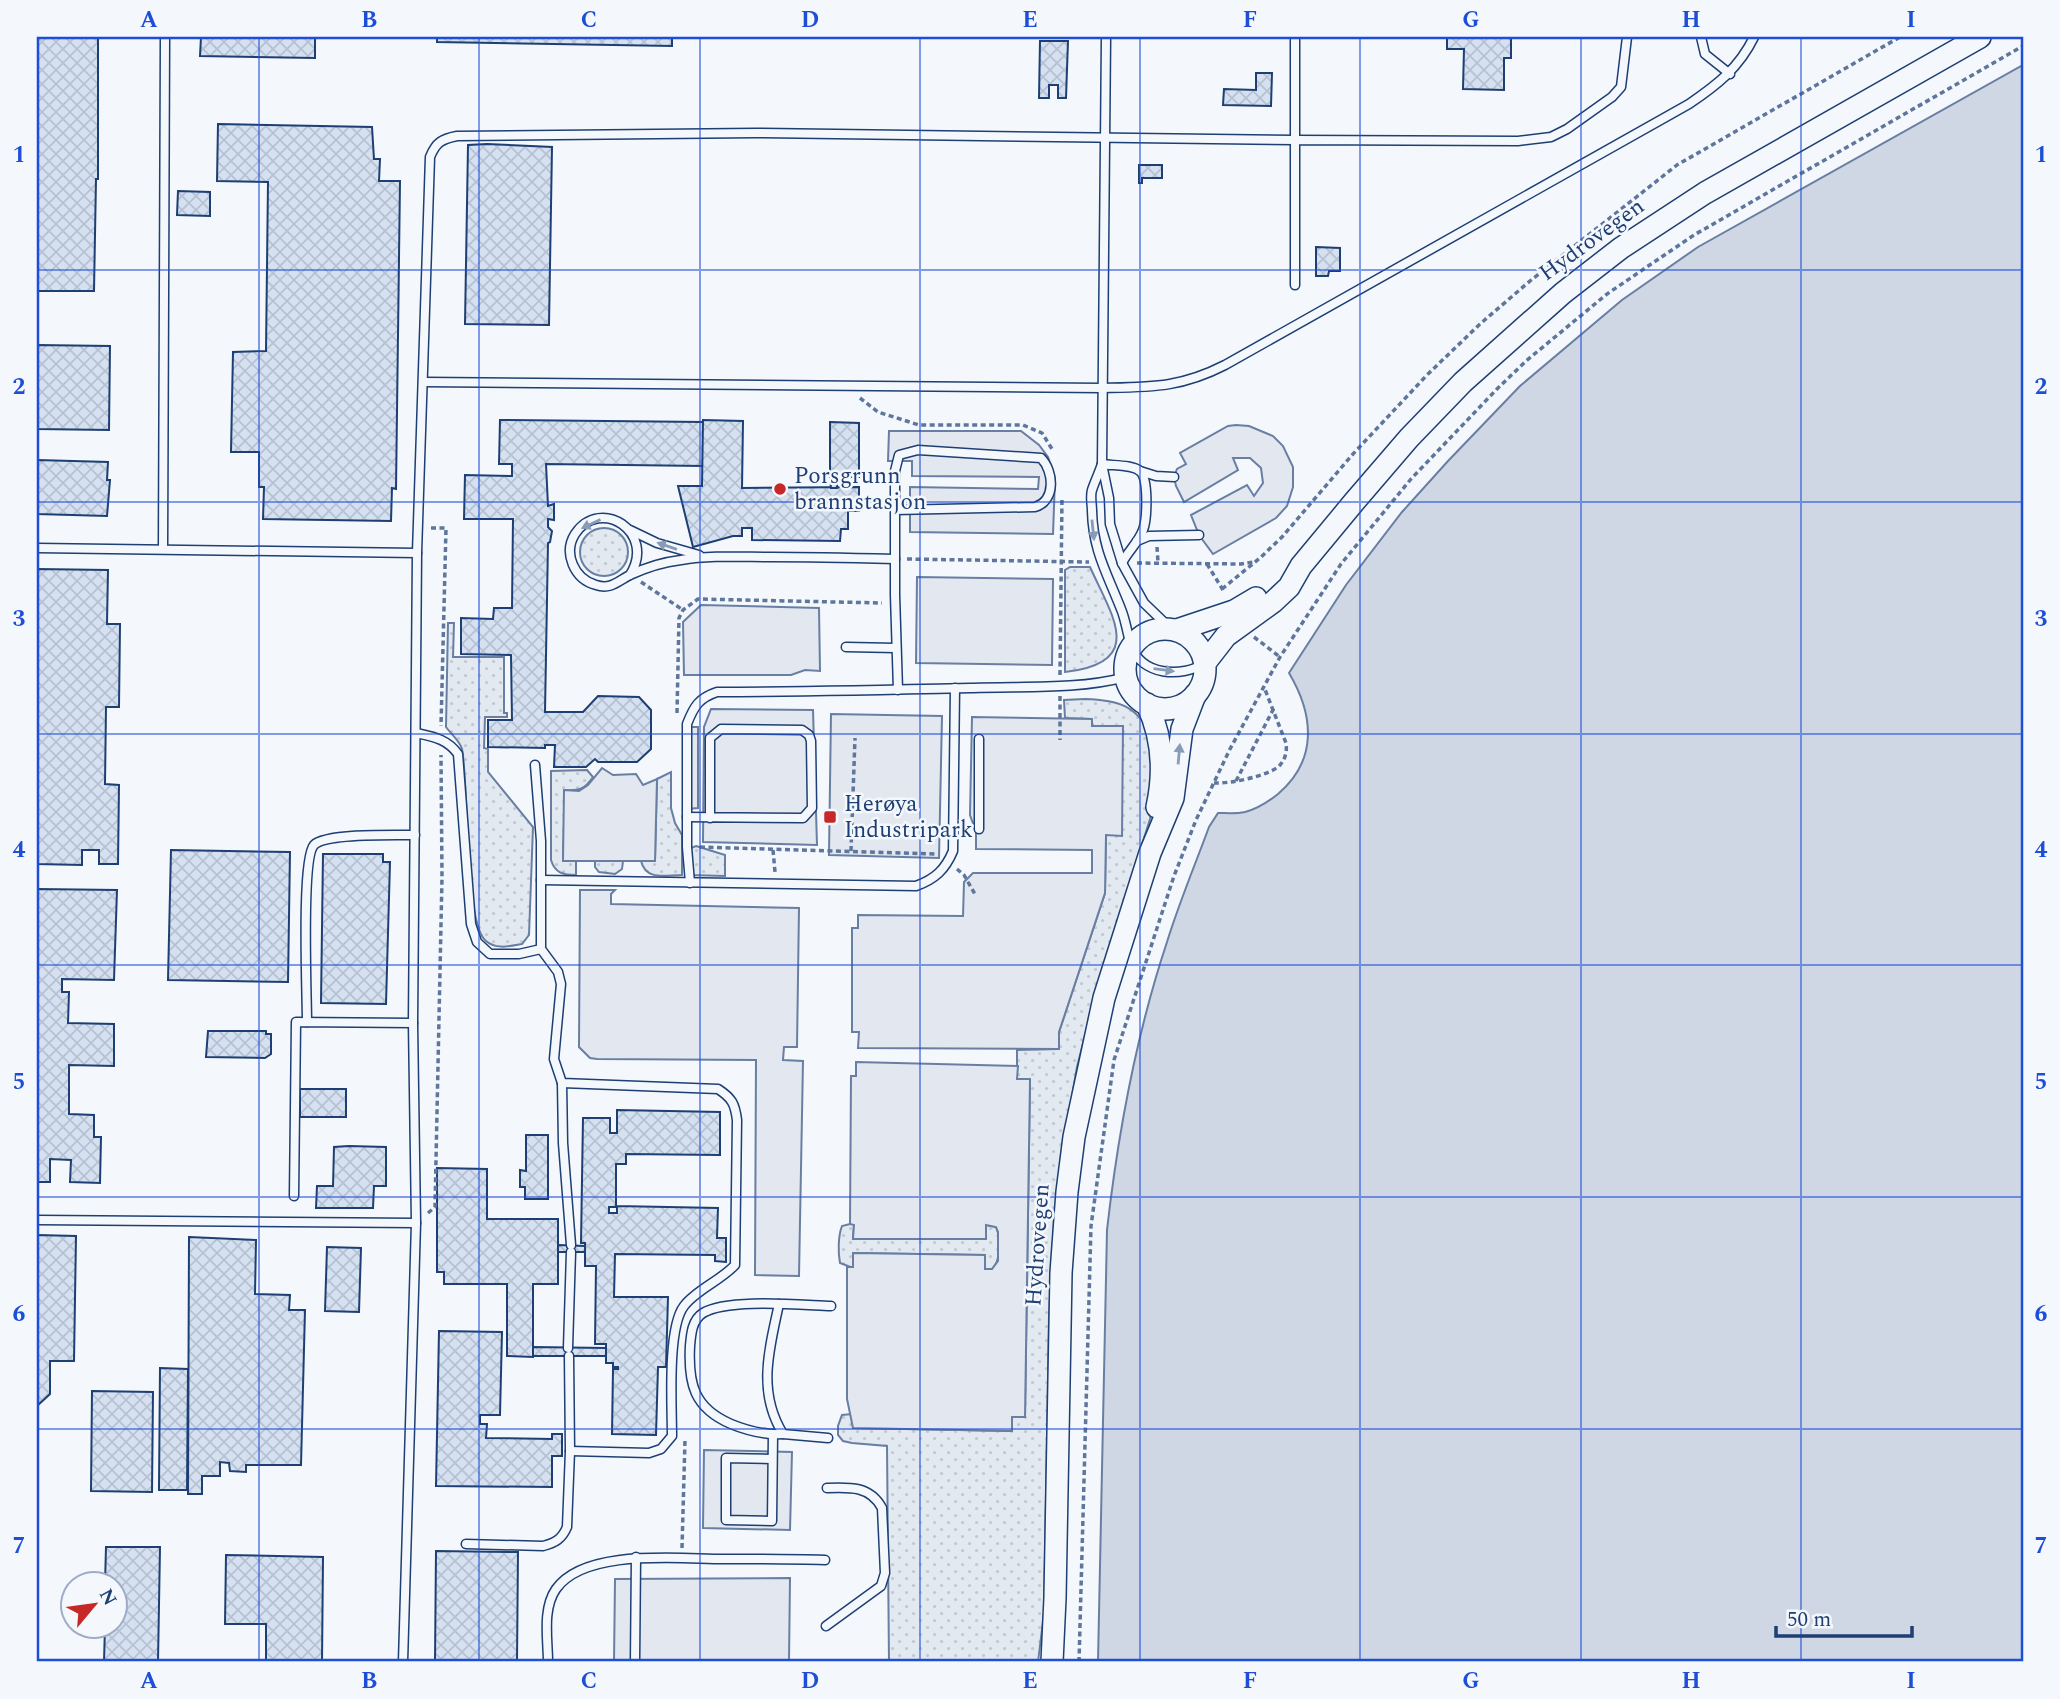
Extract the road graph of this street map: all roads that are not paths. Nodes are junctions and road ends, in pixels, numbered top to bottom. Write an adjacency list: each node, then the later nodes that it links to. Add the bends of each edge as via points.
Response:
1 (165, 37): 22 (lane)
2 (1106, 37): 9 (lane)
3 (1295, 37): 10 (lane)
4 (1627, 37): 10 (lane, via 1620,87 1551,137 1518,141)
5 (1701, 37): 8 (lane, via 1705,54)
6 (1754, 37): 8 (lane)
7 (1980, 37): 27 (street, Hydrovegen, via 1705,193 1563,293 1454,391)
8 (1730, 74): 13 (lane, via 1689,104 1205,375 1161,387)
9 (1103, 138): 10 (lane); 12 (lane, via 756,133 443,139 430,157); 13 (lane)
10 (1295, 140): 11 (lane)
11 (1295, 285)
12 (424, 382): 13 (lane); 23 (lane)
13 (1102, 388): 14 (lane)
14 (1102, 464): 15 (lane); 26 (lane, via 1110,524); 32 (lane, one-way to 32, via 1091,492 1092,530)
15 (1139, 471): 16 (lane); 20 (lane, via 1146,503)
16 (1174, 477)
17 (895, 510): 17 (lane, via 895,471 899,455 905,452 1041,458 1049,470 1050,492 1041,505); 25 (lane)
18 (630, 530): 24 (lane, one-way to 18, via 670,548); 28 (lane, via 638,552); 28 (lane, one-way to 28, via 620,522 596,519 575,534 570,547 576,572 596,586 618,584)
19 (1199, 535): 20 (lane, via 1149,536)
20 (1138, 541): 26 (lane)
21 (37, 548): 22 (lane)
22 (163, 549): 23 (lane)
23 (417, 553): 39 (lane)
24 (705, 556): 25 (lane); 28 (lane)
25 (895, 559): 31 (lane)
26 (1122, 563): 29 (lane, via 1144,603)
27 (1301, 566): 29 (street, Hydrovegen, via 1234,611); 33 (street, Hydrovegen, via 1289,587 1226,636)
28 (630, 575)
29 (1174, 630): 32 (street, Hydrovegen, via 1156,630); 33 (street, via 1196,643)
30 (846, 647): 31 (lane)
31 (897, 648): 36 (lane)
32 (1131, 648): 33 (lane, one-way to 33, via 1155,670 1181,671); 34 (street)
33 (1205, 663): 37 (street, Hydrovegen)
34 (1126, 677): 35 (lane, via 1060,685); 38 (street, Hydrovegen, via 1137,697)
35 (955, 688): 36 (lane); 48 (lane, via 953,851 936,877 916,886)
36 (898, 690): 42 (lane, via 717,692 704,696 687,724)
37 (1195, 695): 38 (street, via 1173,708); 46 (street, Hydrovegen, one-way to 37, via 1173,798 1182,729)
38 (1147, 704): 46 (street, Hydrovegen, via 1162,753)
39 (416, 733): 45 (lane); 49 (lane, via 441,738 458,754 470,914 477,942 490,954)
40 (979, 739): 44 (lane)
41 (535, 765): 47 (lane)
42 (687, 817): 43 (lane); 48 (lane)
43 (710, 818): 43 (lane, via 803,818 808,814 812,808 809,735 802,730 715,732 710,738)
44 (979, 829)
45 (415, 835): 50 (lane, via 341,837 314,844 307,877); 51 (lane)
46 (1154, 842): 71 (street, Hydrovegen, via 1099,1017 1080,1100 1067,1192 1058,1339)
47 (541, 880): 48 (lane); 49 (lane)
48 (690, 883)
49 (541, 949): 52 (lane, via 561,984 554,1059)
50 (307, 1022): 51 (lane); 53 (lane, via 296,1022)
51 (413, 1023): 55 (lane)
52 (562, 1083): 61 (lane, via 571,1249); 61 (lane, via 718,1089 735,1104 737,1120 735,1265 684,1305 678,1317 672,1436 661,1449 649,1453)
53 (293, 1196)
54 (37, 1220): 55 (lane)
55 (416, 1223): 68 (lane)
56 (779, 1304): 57 (lane); 58 (lane, via 726,1305 709,1310 692,1326 690,1348 696,1396 710,1413 752,1432); 59 (lane, via 770,1346 768,1391 772,1415)
57 (831, 1306)
58 (773, 1434): 59 (lane); 62 (lane)
59 (783, 1434): 60 (lane)
60 (828, 1438)
61 (570, 1451): 64 (lane, via 566,1527 559,1540 543,1546)
62 (772, 1459): 62 (lane, via 772,1521 726,1520 726,1458)
63 (827, 1488): 67 (lane, via 854,1487 877,1499 882,1508 885,1573 881,1586)
64 (466, 1544)
65 (636, 1558): 66 (lane); 69 (lane, via 593,1565 556,1588 548,1604); 70 (lane)
66 (825, 1560)
67 (826, 1626)
68 (403, 1662)
69 (548, 1662)
70 (635, 1662)
71 (1052, 1662)

